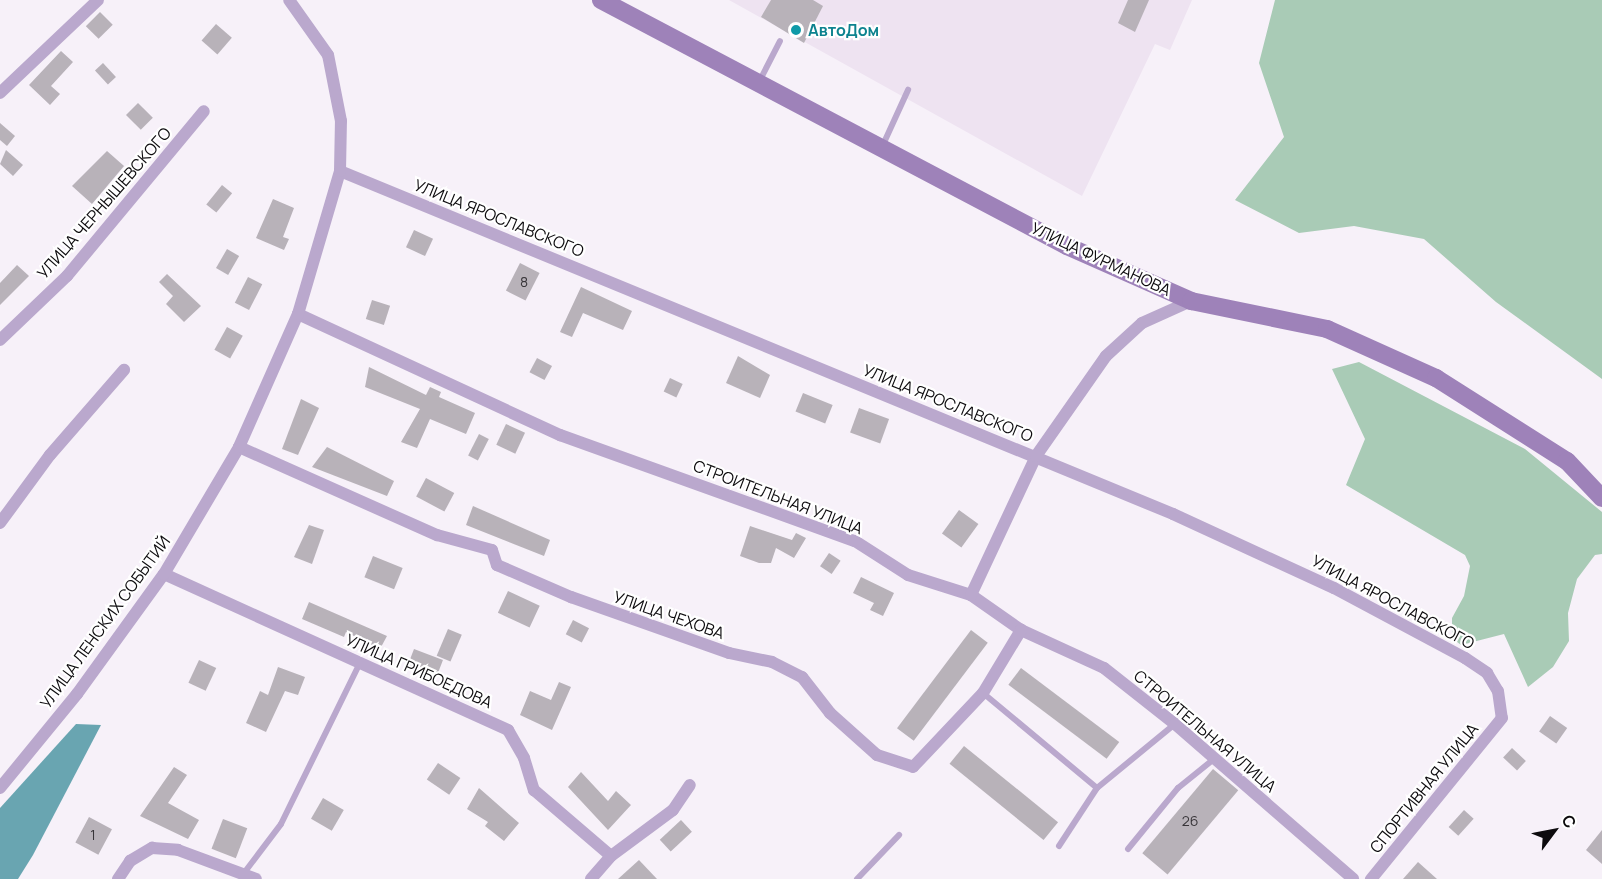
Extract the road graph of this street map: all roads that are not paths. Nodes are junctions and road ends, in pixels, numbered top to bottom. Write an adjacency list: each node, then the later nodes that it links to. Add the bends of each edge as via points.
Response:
1 (98, 0): 7 (street)
2 (289, 0): 10 (street, УЛИЦА ЛЕНСКИХ СОБЫТИЙ, via 328,55 340,121)
3 (601, 0): 5 (main road, УЛИЦА ФУРМАНОВА)
4 (780, 41): 5 (lane)
5 (759, 83): 9 (main road, УЛИЦА ФУРМАНОВА)
6 (908, 90): 9 (lane)
7 (0, 93)
8 (204, 111): 13 (street, УЛИЦА ЧЕРНЫШЕВСКОГО, via 67,276)
9 (881, 148): 11 (main road, УЛИЦА ФУРМАНОВА, via 1067,246)
10 (340, 171): 12 (street, УЛИЦА ЛЕНСКИХ СОБЫТИЙ); 16 (street, УЛИЦА ЯРОСЛАВСКОГО)
11 (1191, 301): 16 (street, via 1142,323 1106,356); 17 (main road, УЛИЦА ФУРМАНОВА, via 1328,329 1436,378 1567,461)
12 (298, 314): 15 (street, УЛИЦА ЛЕНСКИХ СОБЫТИЙ); 20 (street, СТРОИТЕЛЬНАЯ УЛИЦА, via 560,435 855,541 908,575)
13 (0, 340)
14 (124, 370): 18 (street, via 50,455)
15 (239, 447): 19 (street, УЛИЦА ЛЕНСКИХ СОБЫТИЙ); 23 (street, УЛИЦА ЧЕХОВА, via 437,536 492,550 497,565 571,597 729,653 772,662 802,677 830,713 877,755 913,767)
16 (1036, 456): 20 (street); 24 (street, УЛИЦА ЯРОСЛАВСКОГО, via 1334,588 1465,657 1486,673 1498,691)
17 (1602, 498)
18 (0, 523)
19 (164, 574): 22 (street, УЛИЦА ГРИБОЕДОВА); 28 (street, УЛИЦА ЛЕНСКИХ СОБЫТИЙ, via 76,694)
20 (971, 595): 21 (street, СТРОИТЕЛЬНАЯ УЛИЦА)
21 (1022, 630): 23 (street, УЛИЦА ЧЕХОВА); 25 (street, СТРОИТЕЛЬНАЯ УЛИЦА, via 1104,668)
22 (360, 663): 33 (street, УЛИЦА ГРИБОЕДОВА, via 508,730 524,758 534,790); 34 (lane, via 281,824)
23 (983, 693): 29 (lane)
24 (1502, 718): 40 (street, СПОРТИВНАЯ УЛИЦА)
25 (1175, 724): 26 (street, СТРОИТЕЛЬНАЯ УЛИЦА); 29 (lane)
26 (1214, 759): 32 (lane, via 1178,788); 39 (street, СТРОИТЕЛЬНАЯ УЛИЦА)
27 (690, 785): 33 (street, via 673,810)
28 (0, 788)
29 (1097, 788): 31 (lane)
30 (899, 835): 38 (lane)
31 (1059, 846)
32 (1128, 849)
33 (611, 856): 37 (street)
34 (244, 873): 35 (street, via 178,850 152,848 129,861); 36 (street)
35 (118, 879)
36 (256, 879)
37 (591, 879)
38 (857, 879)
39 (1353, 879)
40 (1371, 879)

